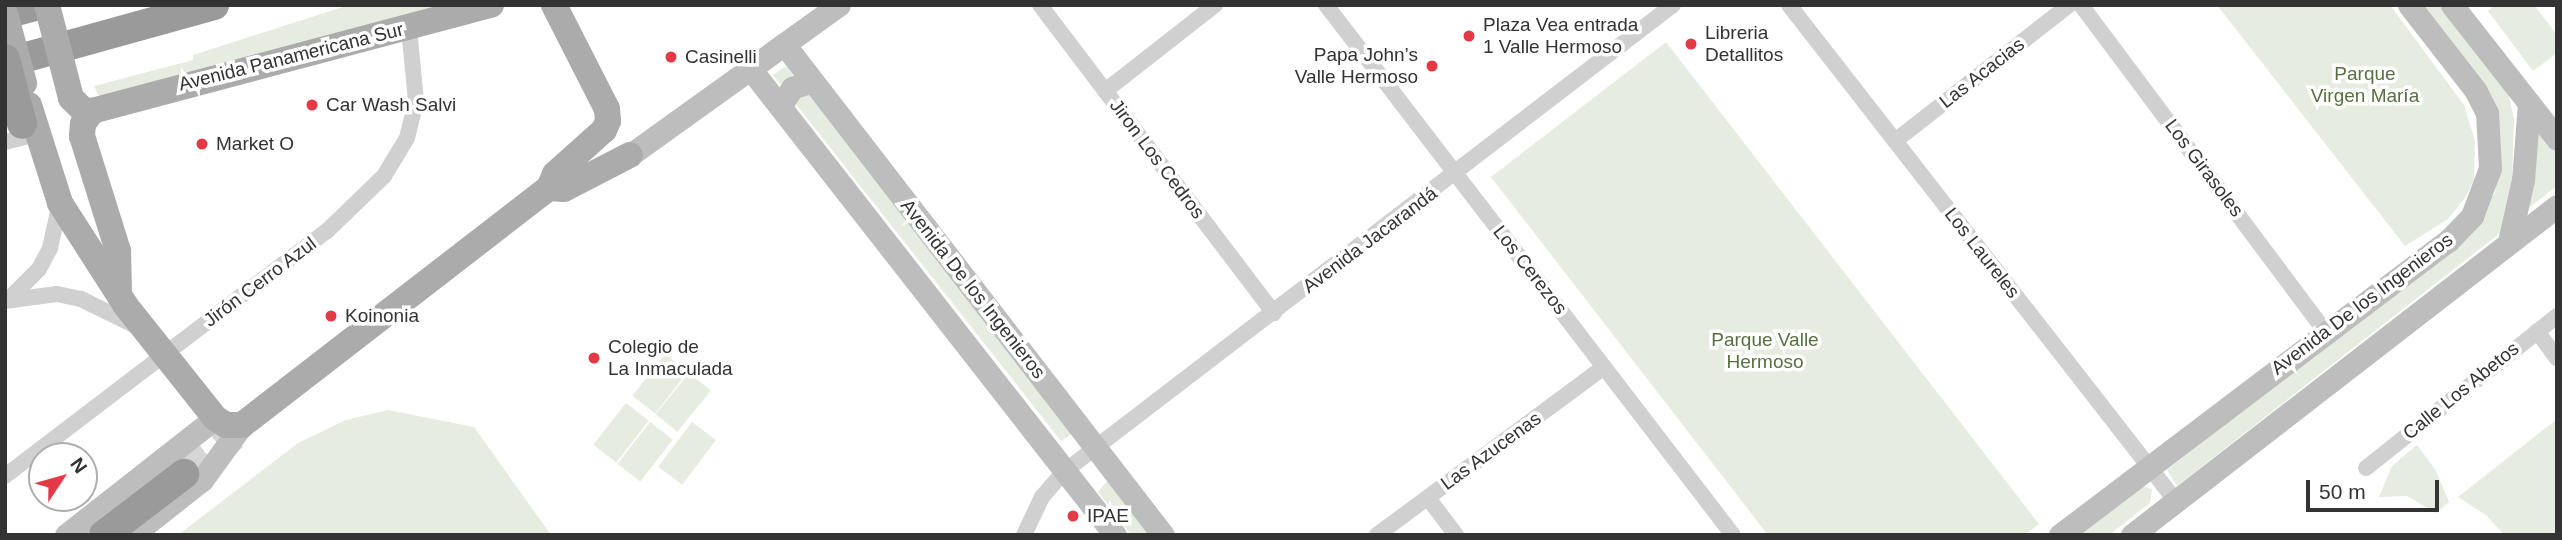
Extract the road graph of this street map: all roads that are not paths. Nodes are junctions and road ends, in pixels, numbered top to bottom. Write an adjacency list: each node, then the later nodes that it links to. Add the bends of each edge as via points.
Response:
1 (39, 5): 16 (highway)
2 (47, 5): 24 (main road, bridge)
3 (214, 5): 19 (highway)
4 (491, 5): 17 (main road, Avenida Panamericana Sur)
5 (554, 5): 32 (main road, via 607,110 608,121 555,174)
6 (839, 5): 18 (street)
7 (1040, 5): 22 (street, Jiron Los Cedros)
8 (1215, 5): 22 (street)
9 (1326, 5): 30 (street, Los Cerezos)
10 (1673, 5): 30 (street, Avenida Jacarandá)
11 (1789, 5): 28 (street, Los Laureles)
12 (2069, 5): 28 (street, Las Acacias)
13 (2081, 5): 42 (street, Los Girasoles)
14 (2409, 5): 42 (street, Avenida De los Ingenieros, via 2487,113 2490,168 2472,216 2448,242)
15 (2452, 5): 23 (street)
16 (5, 14): 26 (main road, bridge)
17 (409, 27): 24 (main road, Avenida Panamericana Sur); 43 (street, Jirón Cerro Azul, via 417,82 412,119 399,156 327,231)
18 (783, 44): 20 (street); 21 (street, Avenida De los Ingenieros)
19 (5, 61): 26 (highway, bridge)
20 (749, 67): 25 (street, Avenida De los Ingenieros); 29 (street)
21 (812, 81): 25 (street, via 792,88); 48 (street, Avenida De los Ingenieros)
22 (1105, 91): 38 (street, Jiron Los Cedros)
23 (2529, 103): 27 (street); 35 (street, via 2523,180)
24 (81, 105): 31 (main road, via 82,136)
25 (780, 106): 51 (street, Avenida De los Ingenieros)
26 (27, 131): 31 (main road, via 69,168); 33 (main road)
27 (2557, 139)
28 (1895, 141): 49 (street, Los Laureles)
29 (630, 155): 32 (main road, via 564,189)
30 (1456, 174): 38 (street, Avenida Jacarandá); 45 (street, Los Cerezos)
31 (94, 178): 36 (main road, via 118,251)
32 (549, 188): 47 (main road)
33 (60, 203): 36 (main road); 37 (street, via 45,259 24,287)
34 (2557, 206): 35 (street, Avenida De los Ingenieros)
35 (2510, 242): 55 (street, Avenida De los Ingenieros)
36 (119, 295): 41 (main road)
37 (5, 301): 41 (street, via 43,295 81,299)
38 (1274, 313): 48 (street, Avenida Jacarandá)
39 (2557, 316): 40 (street, Calle Los Abetos)
40 (2537, 331): 44 (street); 50 (street, Calle Los Abetos)
41 (146, 332): 43 (main road)
42 (2326, 332): 49 (street, Avenida De los Ingenieros)
43 (164, 355): 46 (main road); 53 (street, Jirón Cerro Azul)
44 (2557, 359)
45 (1604, 367): 54 (street, Las Azucenas); 64 (street, Los Cerezos)
46 (215, 418): 47 (main road, via 226,425); 56 (street)
47 (242, 425): 58 (street, via 202,480)
48 (1096, 447): 51 (street, Avenida Jacarandá); 61 (street, Avenida De los Ingenieros)
49 (2149, 466): 55 (street, Los Laureles); 65 (street, Avenida De los Ingenieros)
50 (2366, 468)
51 (1065, 471): 59 (street, Avenida Jacarandá, via 1042,497); 60 (street, Avenida De los Ingenieros)
52 (184, 474): 57 (highway)
53 (5, 476)
54 (1428, 498): 62 (street, Las Azucenas); 63 (street)
55 (2175, 500): 66 (street, Avenida De los Ingenieros)
56 (66, 535)
57 (104, 535)
58 (132, 535)
59 (1024, 535)
60 (1115, 535)
61 (1163, 535)
62 (1377, 535)
63 (1456, 535)
64 (1733, 535)
65 (2060, 535)
66 (2132, 535)

